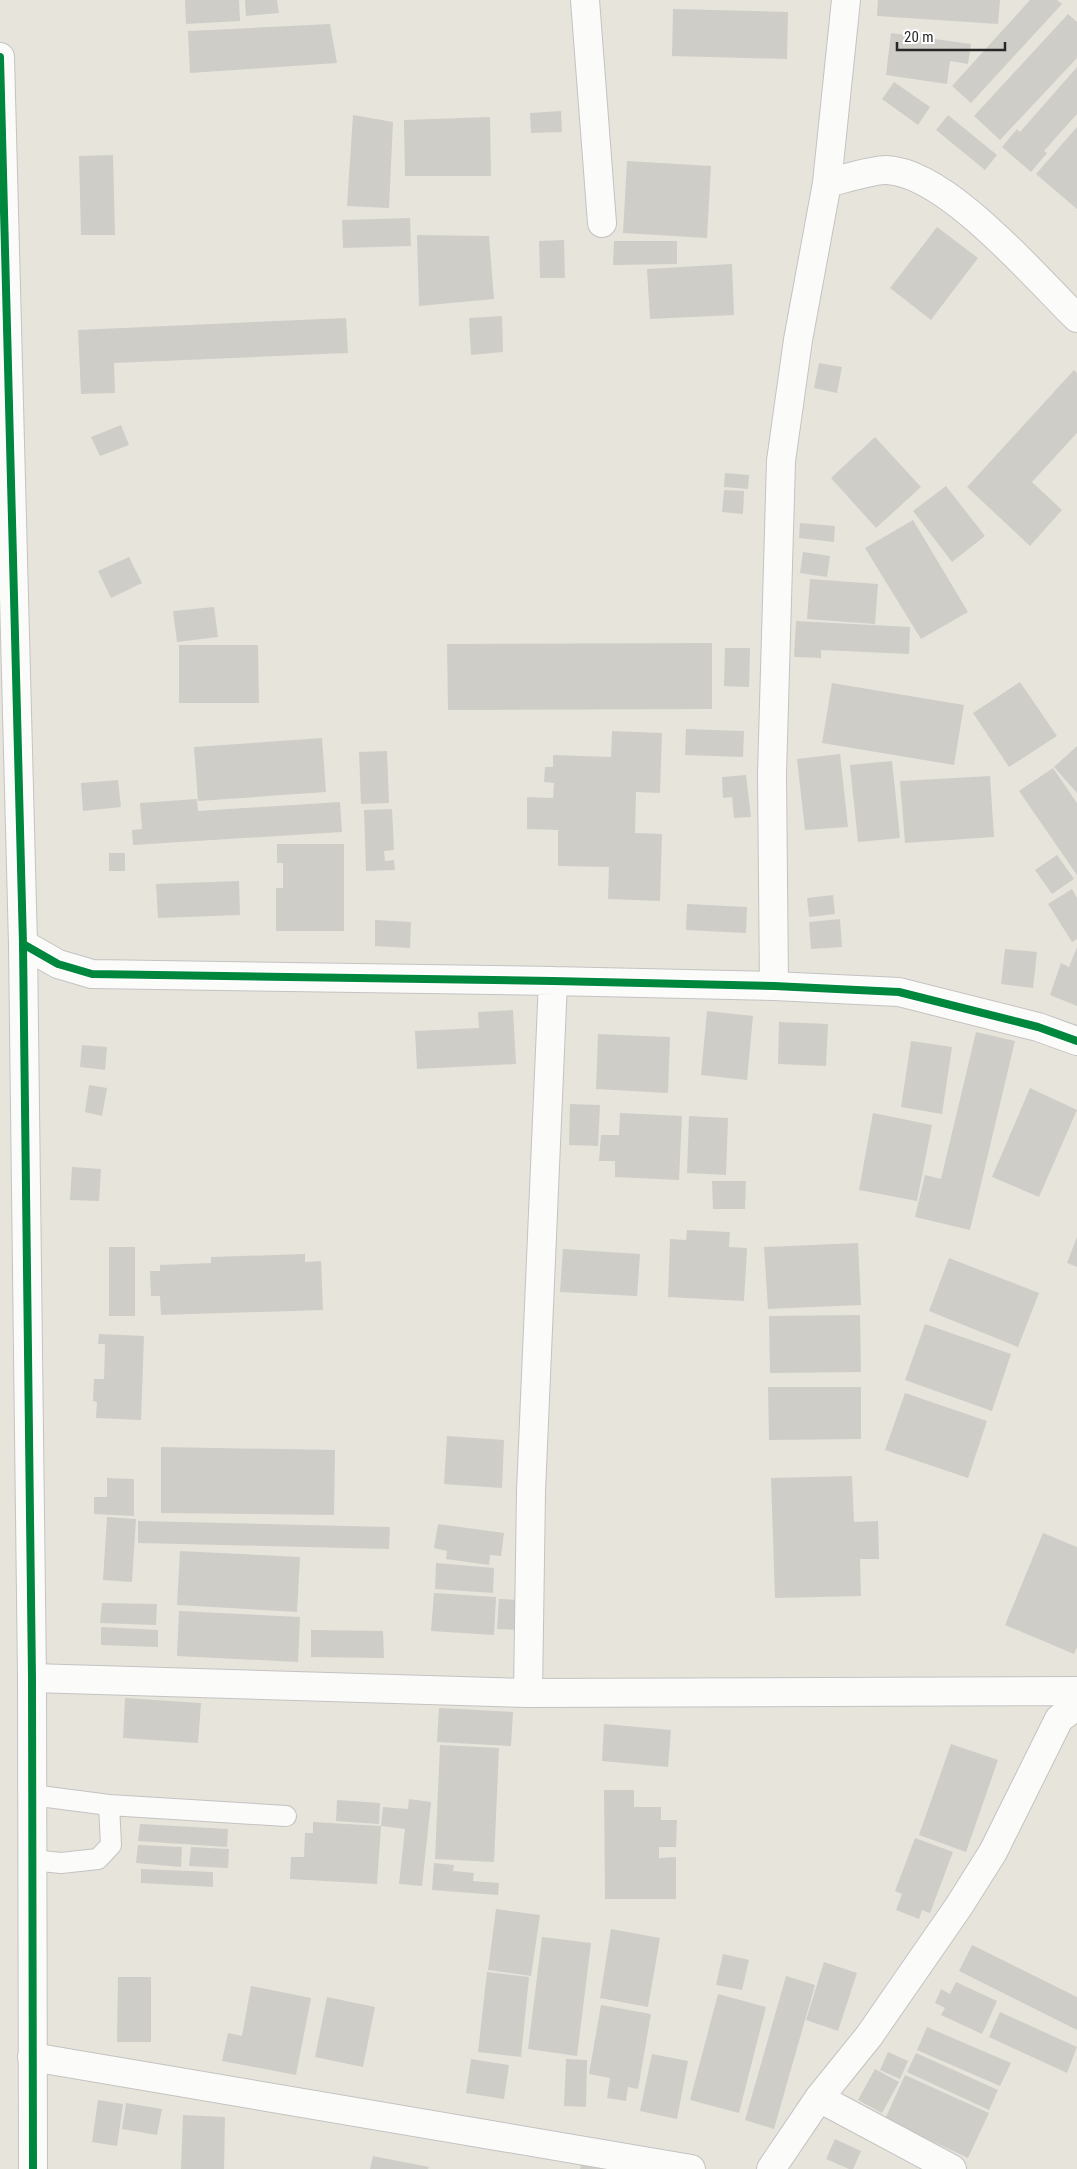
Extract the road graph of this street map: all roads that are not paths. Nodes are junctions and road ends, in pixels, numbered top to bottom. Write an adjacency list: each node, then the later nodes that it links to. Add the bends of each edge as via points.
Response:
1 (585, 0): 5 (street)
2 (846, 0): 4 (street)
3 (0, 57): 7 (street)
4 (827, 183): 6 (street, via 886,170 920,178 972,213); 9 (street, via 780,461 772,774)
5 (602, 223)
6 (1077, 318)
7 (23, 944): 8 (street, via 58,964 92,974); 11 (street)
8 (553, 981): 9 (street); 13 (street, via 531,1491)
9 (774, 986): 10 (street, via 899,992 1038,1027)
10 (1077, 1041)
11 (32, 1678): 13 (street); 15 (street)
12 (1077, 1691): 13 (street)
13 (528, 1693)
14 (1077, 1705): 20 (street, via 1059,1719 993,1852 959,1906 869,2036)
15 (32, 1795): 16 (lane); 18 (street)
16 (110, 1805): 17 (lane); 18 (lane, via 110,1845 98,1859 61,1863)
17 (286, 1816)
18 (32, 1860): 19 (street)
19 (32, 2057): 21 (street); 22 (street)
20 (820, 2098): 23 (street); 24 (street)
21 (33, 2169)
22 (691, 2169)
23 (771, 2169)
24 (952, 2169)

